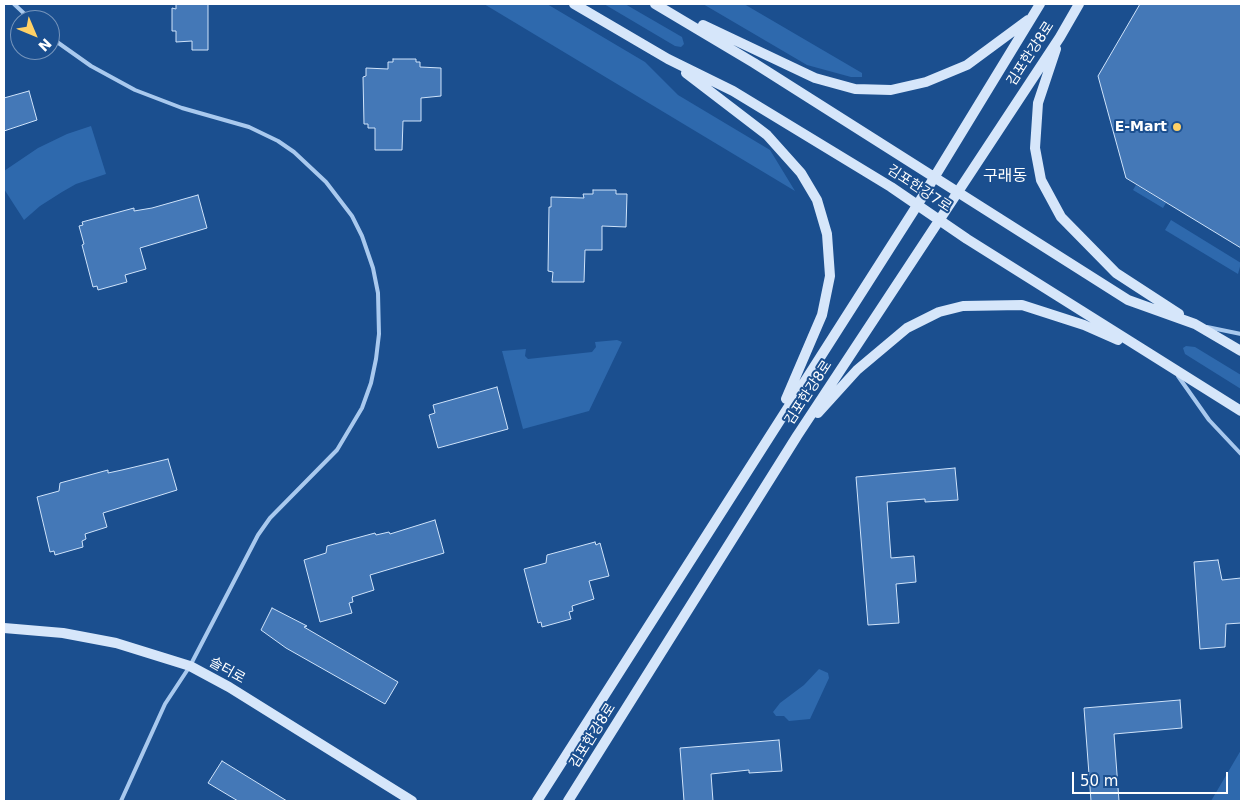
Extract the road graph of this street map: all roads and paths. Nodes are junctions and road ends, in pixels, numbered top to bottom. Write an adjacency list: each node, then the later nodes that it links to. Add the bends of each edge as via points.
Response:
1 (574, 4): 9 (street, 김포한강7로)
2 (655, 4): 10 (street, 김포한강7로)
3 (660, 4): 6 (street, via 782,65 855,89 891,90 967,65)
4 (1040, 4): 6 (street, 김포한강8로)
5 (1079, 4): 7 (street, 김포한강8로)
6 (1033, 16): 10 (street, 김포한강8로)
7 (1060, 37): 11 (street, 김포한강8로); 14 (street, via 1038,103 1035,148 1041,180 1061,217 1116,273)
8 (60, 44): 24 (lane, via 128,86 167,102 249,127 294,152 326,182 348,210 362,236 373,268 378,293 379,334 371,383 362,408 337,450 258,534)
9 (668, 59): 12 (street, 김포한강7로, via 733,91); 20 (street, via 767,135 801,173 817,200 827,234 830,276 822,315)
10 (934, 177): 11 (street, 김포한강7로); 12 (street, 김포한강8로)
11 (958, 192): 13 (street, 김포한강8로); 14 (street, 김포한강7로, via 1128,300)
12 (918, 204): 13 (street, 김포한강7로); 20 (street, 김포한강8로)
13 (940, 218): 17 (street, 김포한강7로, via 967,239); 21 (street, 김포한강8로)
14 (1195, 324): 15 (lane); 16 (street, 김포한강7로)
15 (1241, 334)
16 (1241, 351)
17 (1148, 352): 18 (street, 김포한강7로); 21 (street, via 1084,325 1022,306 963,306 939,312 907,328 858,370)
18 (1174, 370): 19 (street, 김포한강7로); 22 (lane, via 1209,420)
19 (1241, 411)
20 (776, 425): 27 (street, 김포한강8로)
21 (798, 436): 28 (street, 김포한강8로)
22 (1241, 454)
23 (4, 628): 24 (street, 솔터로, via 63,633 116,643)
24 (190, 666): 25 (lane, via 166,704); 26 (street, 솔터로)
25 (121, 801)
26 (412, 801)
27 (537, 801)
28 (568, 801)

